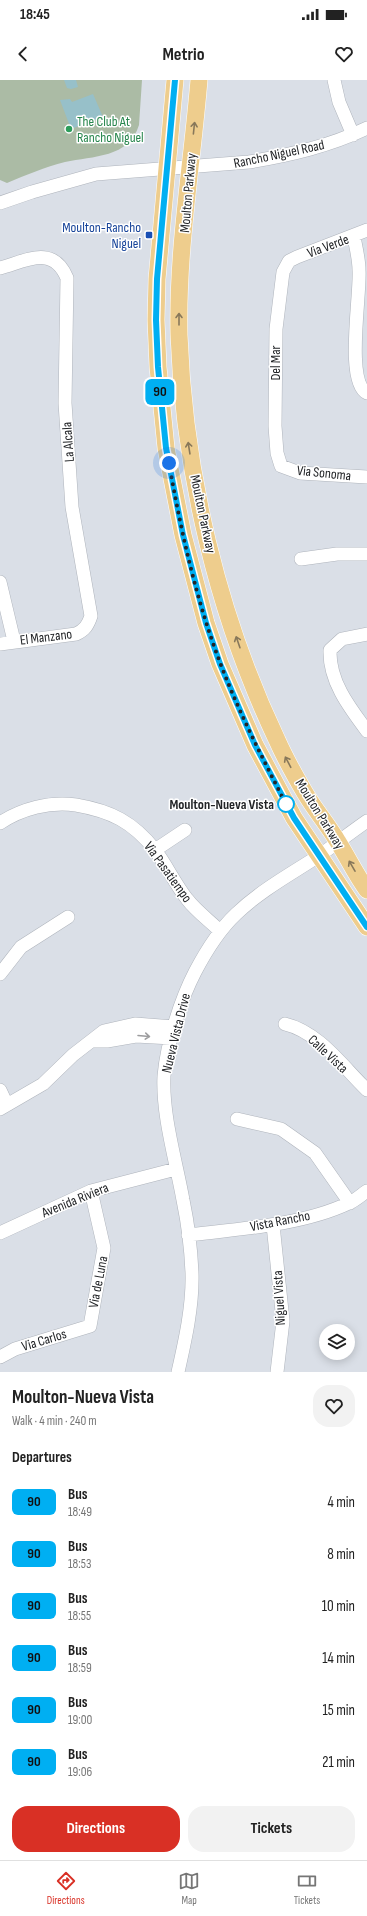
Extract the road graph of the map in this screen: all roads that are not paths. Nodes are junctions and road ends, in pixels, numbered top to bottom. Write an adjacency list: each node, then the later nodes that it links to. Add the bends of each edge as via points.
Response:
1 (175, 80): 7 (main road, Moulton Parkway)
2 (199, 80): 6 (main road, Moulton Parkway, one-way to 2)
3 (334, 80): 5 (street)
4 (367, 128): 5 (street, Rancho Niguel Road)
5 (353, 135): 6 (street, Rancho Niguel Road, via 312,149 260,160)
6 (190, 167): 7 (street, Rancho Niguel Road); 27 (main road, Moulton Parkway, one-way to 6, via 305,793 277,741 255,690 218,580 205,529 185,420 179,334 180,288)
7 (168, 168): 8 (street, Rancho Niguel Road, via 96,174); 29 (main road, Moulton Parkway, via 157,279 158,367 166,448 183,535 206,623 236,703 294,818)
8 (0, 203)
9 (367, 230): 10 (street, Via Verde)
10 (354, 237): 11 (street, Via Verde); 13 (street, via 359,270 355,326 357,377)
11 (289, 261): 14 (street, Del Mar, via 283,272 276,329 275,426 277,453)
12 (0, 268): 19 (street, La Alcala, via 41,257 49,258 63,268 67,278 65,404 72,507 90,606 91,616)
13 (365, 392)
14 (281, 466): 15 (street, Via Sonoma, via 300,473)
15 (367, 477)
16 (367, 554): 17 (street, via 337,554)
17 (301, 559)
18 (0, 582): 21 (street)
19 (88, 624): 21 (street, El Manzano, via 84,631 76,634)
20 (367, 634): 23 (street, via 342,639 330,650 330,664 345,701)
21 (14, 641): 22 (street, El Manzano)
22 (0, 644)
23 (367, 731)
24 (367, 821): 27 (street, Nueva Vista Drive)
25 (0, 823): 28 (street, Via Pasatiempo, via 10,817 52,804 88,807 110,813 130,824)
26 (185, 830): 28 (street)
27 (338, 842): 29 (street, Nueva Vista Drive); 30 (main road, Moulton Parkway, one-way to 27)
28 (155, 850): 33 (street, Via Pasatiempo, via 189,901)
29 (319, 855): 32 (main road, Moulton Parkway); 33 (street, Nueva Vista Drive, via 261,892)
30 (367, 890)
31 (68, 917): 34 (street, via 22,947)
32 (367, 927)
33 (220, 931): 36 (street, Nueva Vista Drive, via 188,985)
34 (0, 974)
35 (285, 1024): 38 (street, Calle Vista, via 309,1034)
36 (173, 1033): 39 (street, via 136,1036 123,1032 107,1041 92,1041 73,1055 43,1084); 41 (street, Nueva Vista Drive, via 164,1076 167,1115)
37 (0, 1090): 39 (street)
38 (367, 1090)
39 (4, 1107)
40 (237, 1119): 44 (street, via 281,1129 315,1153)
41 (176, 1168): 42 (street, Avenida Riviera); 47 (street, Nueva Vista Drive)
42 (91, 1190): 46 (street, Avenida Riviera); 48 (street, Via de Luna, via 104,1248)
43 (367, 1191): 44 (street, Vista Rancho)
44 (350, 1203): 45 (street, Vista Rancho)
45 (273, 1225): 47 (street, Vista Rancho); 51 (street, Niguel Vista, via 283,1322)
46 (0, 1233)
47 (188, 1235): 50 (street, Nueva Vista Drive, via 192,1275 189,1316)
48 (90, 1326): 49 (street, Via Carlos, via 15,1349)
49 (0, 1357)
50 (178, 1372)
51 (277, 1372)

